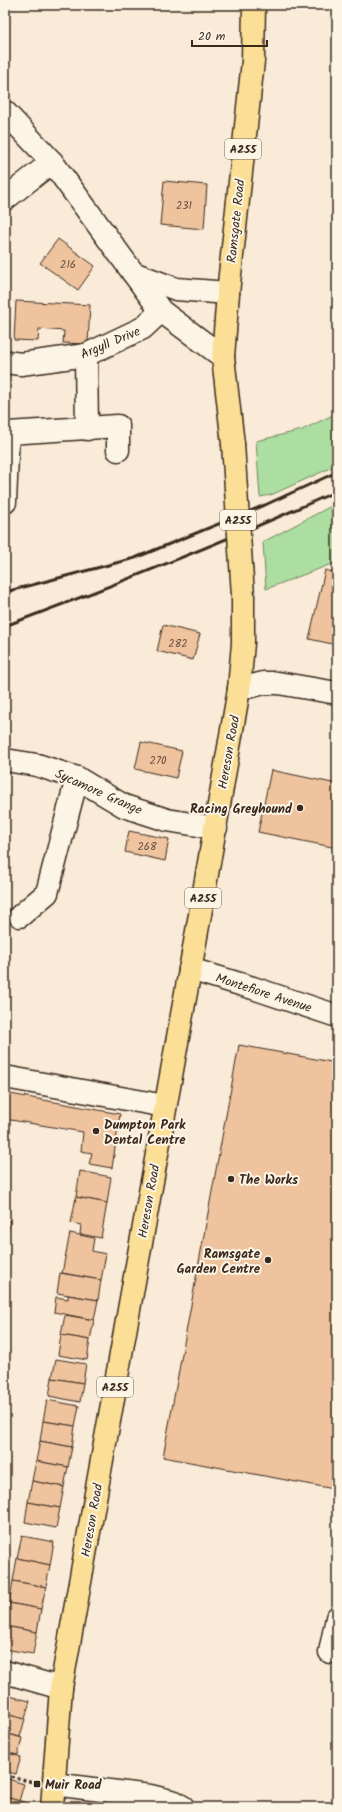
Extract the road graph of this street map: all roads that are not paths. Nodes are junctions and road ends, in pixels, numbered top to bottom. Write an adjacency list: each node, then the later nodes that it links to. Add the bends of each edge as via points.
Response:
1 (254, 5): 6 (main road, Ramsgate Road / A255, via 253,61)
2 (5, 112): 3 (street)
3 (52, 162): 4 (street); 5 (street)
4 (5, 199)
5 (133, 273): 6 (street, via 176,289); 7 (street)
6 (228, 294): 9 (main road, Ramsgate Road / A255)
7 (161, 312): 8 (street, Argyll Drive, via 143,328); 9 (street)
8 (86, 355): 10 (street, Argyll Drive, via 21,364); 11 (street)
9 (223, 357): 14 (main road, Ramsgate Road / A255, bridge, via 233,444)
10 (5, 362)
11 (86, 429): 12 (street, via 118,426); 13 (street, via 8,433)
12 (118, 450)
13 (5, 502)
14 (243, 595): 15 (main road, Hereson Road / A255, via 243,644)
15 (239, 689): 16 (street, via 264,683 278,683); 19 (main road, Hereson Road / A255)
16 (337, 694)
17 (5, 760): 18 (street, Sycamore Grange, via 37,765)
18 (77, 778): 19 (street, Sycamore Grange, via 124,806 167,820); 20 (street, via 47,893)
19 (216, 828): 21 (main road, Hereson Road / A255)
20 (20, 916)
21 (190, 969): 22 (street, Montefiore Avenue); 24 (main road, Hereson Road / A255)
22 (337, 1016)
23 (5, 1077): 24 (street)
24 (165, 1106): 28 (main road, Hereson Road / A255)
25 (337, 1618): 26 (street)
26 (330, 1652)
27 (5, 1672): 28 (street)
28 (61, 1688): 29 (main road, Hereson Road / A255)
29 (53, 1784): 30 (main road, Hereson Road / A255); 31 (street, via 150,1796 175,1802)
30 (52, 1807)
31 (183, 1807)

